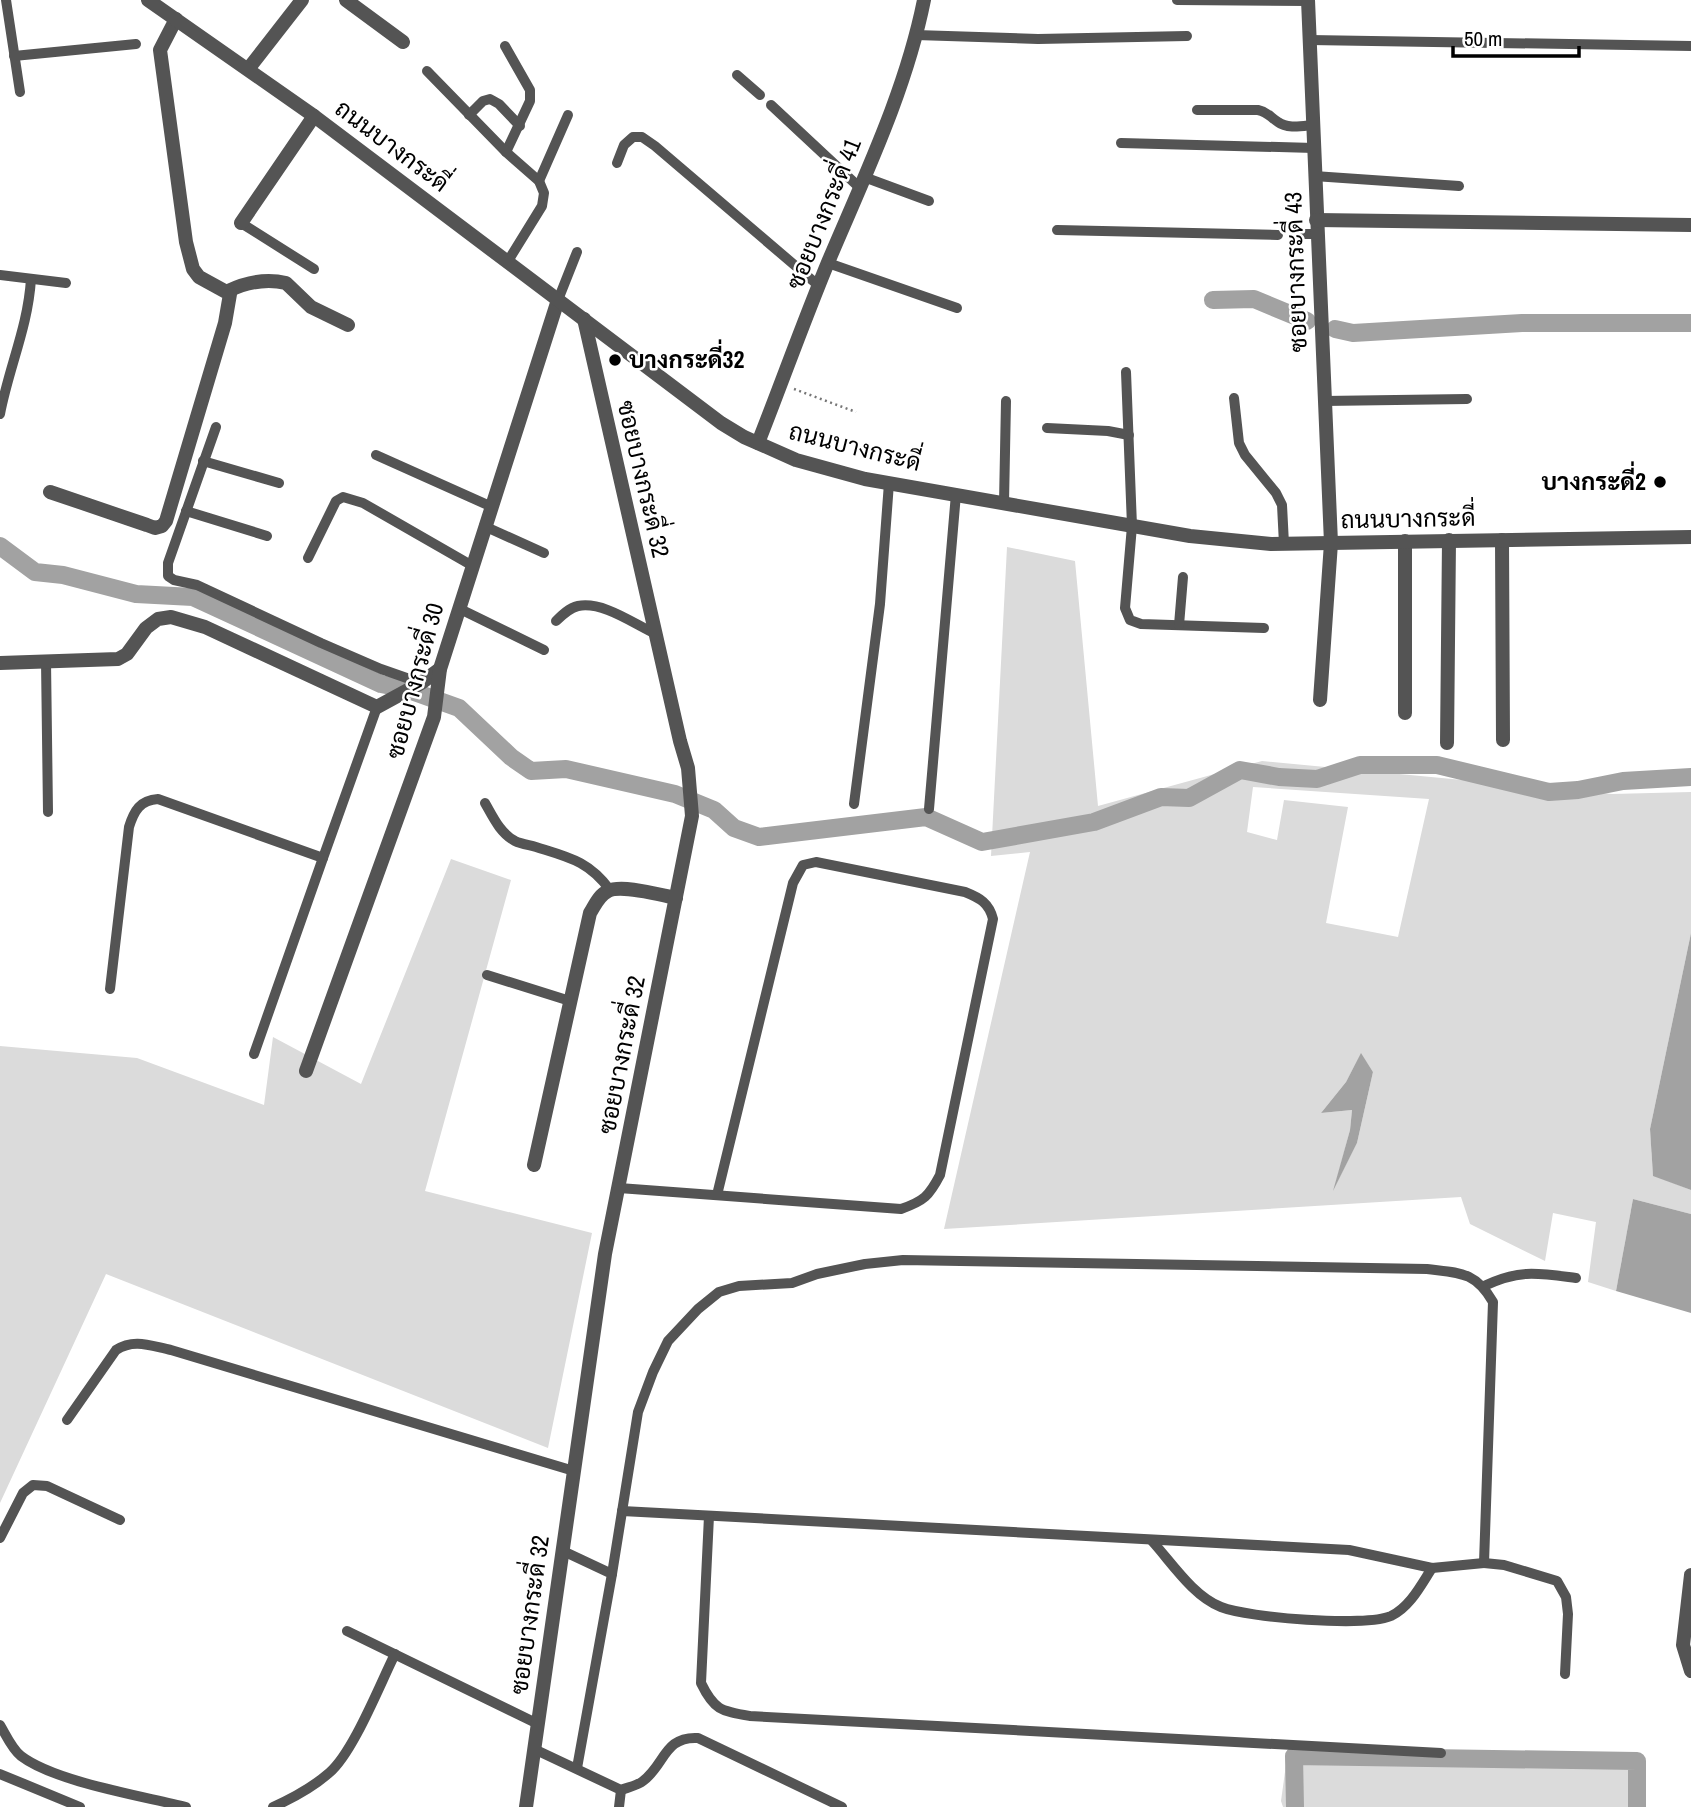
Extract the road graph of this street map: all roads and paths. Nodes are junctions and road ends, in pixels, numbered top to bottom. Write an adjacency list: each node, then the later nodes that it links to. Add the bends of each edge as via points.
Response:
1 (6, 0): 13 (lane)
2 (148, 0): 8 (street, ถนนบางกระดี่)
3 (302, 0): 19 (street)
4 (346, 0): 14 (street)
5 (924, 0): 9 (street, ซอยบางกระดี่ 41)
6 (1177, 0): 7 (lane)
7 (1308, 1): 11 (street, ซอยบางกระดี่ 43)
8 (176, 19): 19 (street, ถนนบางกระดี่); 54 (street, via 160,50 186,242 198,277)
9 (916, 36): 10 (lane); 37 (street, ซอยบางกระดี่ 41)
10 (1187, 36)
11 (1310, 40): 17 (lane); 29 (street, ซอยบางกระดี่ 43)
12 (0, 41): 13 (lane)
13 (12, 42): 18 (lane)
14 (403, 42)
15 (136, 44): 18 (lane)
16 (505, 46): 30 (lane, via 530,90)
17 (1691, 46)
18 (13, 56): 22 (lane)
19 (248, 68): 28 (street, ถนนบางกระดี่)
20 (427, 71): 26 (lane)
21 (737, 75): 23 (lane)
22 (20, 92)
23 (760, 95)
24 (771, 105): 37 (lane)
25 (1196, 110): 29 (lane, via 1258,110 1283,125)
26 (469, 115): 30 (lane, via 490,99); 33 (lane)
27 (569, 115): 36 (lane)
28 (314, 116): 40 (street); 47 (street, ถนนบางกระดี่)
29 (1313, 125): 32 (street, ซอยบางกระดี่ 43)
30 (520, 126): 33 (lane)
31 (1121, 143): 32 (lane)
32 (1314, 148): 35 (street, ซอยบางกระดี่ 43)
33 (506, 152): 36 (lane)
34 (617, 163): 53 (lane, via 624,145 633,137 642,137)
35 (1314, 176): 38 (lane); 42 (street, ซอยบางกระดี่ 43)
36 (539, 181): 47 (lane, via 544,193 542,206)
37 (862, 183): 39 (lane); 48 (street, ซอยบางกระดี่ 41)
38 (1460, 186)
39 (929, 201)
40 (242, 223): 49 (lane)
41 (1691, 225): 42 (street)
42 (1316, 227): 44 (lane); 64 (street, ซอยบางกระดี่ 43)
43 (1057, 230): 45 (lane)
44 (1296, 234)
45 (1278, 235)
46 (577, 252): 55 (lane)
47 (508, 261): 55 (street, ถนนบางกระดี่)
48 (828, 263): 53 (street, ซอยบางกระดี่ 41); 56 (lane)
49 (314, 269)
50 (0, 275): 51 (lane)
51 (31, 279): 52 (lane); 66 (lane, via 29,307)
52 (66, 283)
53 (819, 286): 60 (street, ซอยบางกระดี่ 41)
54 (228, 292): 58 (street, via 244,283 286,283 311,307); 75 (street, via 231,299 225,323 162,526 155,528)
55 (558, 300): 57 (street, ถนนบางกระดี่); 78 (street, ซอยบางกระดี่ 30)
56 (957, 309)
57 (584, 319): 70 (street, ถนนบางกระดี่, via 721,424); 97 (street, ซอยบางกระดี่ 32)
58 (348, 325)
59 (1126, 372): 69 (lane)
60 (781, 384): 65 (path); 70 (street, ซอยบางกระดี่ 41)
61 (1234, 398): 88 (lane, via 1239,443 1282,505)
62 (1467, 399): 64 (lane)
63 (1006, 401): 77 (lane)
64 (1324, 401): 87 (street, ซอยบางกระดี่ 43)
65 (856, 412)
66 (0, 414)
67 (216, 427): 72 (lane)
68 (1047, 428): 69 (lane)
69 (1129, 435): 81 (lane)
70 (758, 443): 74 (street, ถนนบางกระดี่, via 796,460)
71 (376, 455): 78 (lane)
72 (203, 461): 73 (lane); 79 (lane)
73 (279, 483)
74 (889, 483): 76 (street, ถนนบางกระดี่); 109 (lane, via 880,604)
75 (50, 492)
76 (956, 494): 77 (street, ถนนบางกระดี่); 110 (lane)
77 (1004, 503): 81 (street, ถนนบางกระดี่)
78 (490, 506): 80 (street, ซอยบางกระดี่ 30)
79 (186, 511): 82 (lane); 102 (lane, via 168,576 197,584 321,643)
80 (484, 526): 89 (lane); 91 (street, ซอยบางกระดี่ 30)
81 (1132, 526): 88 (street, ถนนบางกระดี่); 95 (lane, via 1125,608 1130,620)
82 (267, 536)
83 (1691, 537): 85 (street, ถนนบางกระดี่)
84 (1449, 540): 85 (street, ถนนบางกระดี่); 86 (street, ถนนบางกระดี่); 107 (street)
85 (1502, 540): 106 (street)
86 (1405, 541): 87 (street, ถนนบางกระดี่); 105 (street)
87 (1331, 542): 88 (street, ถนนบางกระดี่); 103 (street, ซอยบางกระดี่ 43)
88 (1284, 544)
89 (544, 553)
90 (308, 558): 91 (lane, via 336,502 343,497 363,503)
91 (471, 565): 93 (street, ซอยบางกระดี่ 30)
92 (1183, 577): 95 (lane)
93 (458, 608): 98 (lane); 101 (street, ซอยบางกระดี่ 30)
94 (556, 621): 97 (lane, via 576,606 589,605)
95 (1179, 625): 96 (lane)
96 (1265, 628)
97 (656, 634): 114 (street, ซอยบางกระดี่ 32, via 692,794)
98 (544, 650)
99 (46, 661): 100 (street); 104 (street, via 118,659 146,628 171,617 205,627); 111 (lane)
100 (0, 663)
101 (440, 668): 102 (street); 119 (street, ซอยบางกระดี่ 30, via 435,713)
102 (421, 683): 104 (street)
103 (1320, 701)
104 (377, 707): 112 (lane)
105 (1405, 713)
106 (1503, 740)
107 (1447, 743)
108 (485, 803): 113 (lane, via 496,823 515,841 588,866)
109 (855, 804)
110 (929, 809)
111 (48, 812)
112 (323, 858): 116 (lane, via 188,808 148,799 133,814 129,827); 118 (lane)
113 (610, 890): 114 (street); 117 (street, via 600,896 590,913)
114 (676, 898): 121 (street, ซอยบางกระดี่ 32)
115 (487, 975): 117 (lane)
116 (110, 989)
117 (570, 1001): 120 (street)
118 (254, 1054)
119 (306, 1071)
120 (534, 1165)
121 (618, 1188): 122 (lane); 126 (street, ซอยบางกระดี่ 32)
122 (718, 1195): 122 (lane, via 901,1209 922,1202 940,1175 993,919 979,897 816,862 803,865 793,883)
123 (1576, 1278): 124 (lane, via 1533,1273 1506,1276)
124 (1483, 1286): 127 (lane, via 1470,1277 1427,1269 904,1260 865,1264 792,1283 738,1286 719,1292 668,1341 638,1412); 133 (lane, via 1493,1302)
125 (67, 1420): 126 (lane, via 116,1350 135,1342)
126 (574, 1471): 132 (street, ซอยบางกระดี่ 32)
127 (622, 1511): 128 (lane); 135 (lane)
128 (709, 1516): 131 (lane); 144 (lane, via 701,1683 710,1702 724,1712)
129 (120, 1520): 130 (lane, via 47,1486 33,1485 23,1493)
130 (0, 1538)
131 (1152, 1541): 134 (lane, via 1349,1550); 134 (lane, via 1197,1591 1221,1607 1264,1616 1365,1622 1392,1616 1413,1598)
132 (563, 1551): 135 (lane); 141 (street, ซอยบางกระดี่ 32)
133 (1484, 1563): 134 (lane); 140 (lane, via 1557,1581 1568,1614)
134 (1432, 1568)
135 (612, 1574): 145 (lane)
136 (1691, 1578): 139 (street, via 1683,1645)
137 (347, 1631): 138 (lane)
138 (394, 1654): 141 (lane); 150 (lane, via 348,1750 331,1772)
139 (1690, 1669)
140 (1565, 1674)
141 (538, 1724): 143 (street, ซอยบางกระดี่ 32)
142 (0, 1725): 149 (lane, via 19,1754 36,1765)
143 (534, 1749): 145 (lane); 151 (street, ซอยบางกระดี่ 32)
144 (1441, 1753)
145 (577, 1768): 147 (lane)
146 (0, 1774): 148 (lane)
147 (621, 1790): 152 (lane); 153 (lane, via 642,1782 668,1749 684,1737 698,1738)
148 (80, 1807)
149 (186, 1807)
150 (273, 1807)
151 (526, 1807)
152 (619, 1807)
153 (842, 1807)

